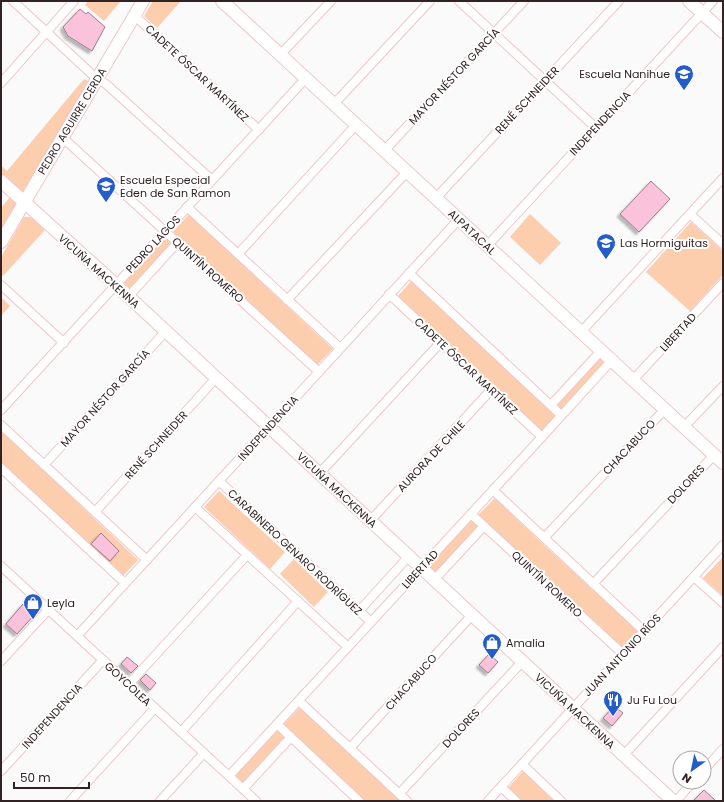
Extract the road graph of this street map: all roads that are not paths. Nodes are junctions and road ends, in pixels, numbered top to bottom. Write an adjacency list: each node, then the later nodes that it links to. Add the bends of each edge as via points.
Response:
1 (13, 1): 14 (street)
2 (74, 1): 14 (street)
3 (143, 1): 13 (main road, PEDRO AGUIRRE CERDA)
4 (222, 1): 17 (main road, ALPATACAL)
5 (330, 1): 17 (street)
6 (430, 1): 22 (street)
7 (459, 1): 16 (street)
8 (524, 1): 16 (street, MAYOR NÉSTOR GARCÍA)
9 (619, 1): 20 (street, RENÉ SCHNEIDER)
10 (689, 1): 12 (main road)
11 (713, 1): 12 (street, INDEPENDENCIA)
12 (702, 13): 15 (main road); 24 (street, INDEPENDENCIA)
13 (134, 16): 19 (main road, PEDRO AGUIRRE CERDA); 25 (street, CADETE ÓSCAR MARTÍNEZ)
14 (46, 32): 19 (street); 21 (street)
15 (723, 32)
16 (494, 33): 20 (street); 27 (street, MAYOR NÉSTOR GARCÍA)
17 (280, 55): 18 (main road, ALPATACAL)
18 (306, 78): 22 (main road, ALPATACAL); 25 (street, PEDRO LAGOS)
19 (97, 79): 26 (main road, PEDRO AGUIRRE CERDA); 30 (street, via 106,84)
20 (545, 80): 24 (street); 32 (street, RENÉ SCHNEIDER)
21 (1, 83)
22 (334, 104): 23 (main road, ALPATACAL)
23 (356, 125): 27 (main road, ALPATACAL); 42 (street)
24 (596, 128): 41 (street, INDEPENDENCIA)
25 (259, 130): 30 (street, PEDRO LAGOS)
26 (62, 137): 33 (main road, PEDRO AGUIRRE CERDA); 37 (street, QUINTÍN ROMERO)
27 (384, 151): 28 (main road, ALPATACAL)
28 (407, 172): 32 (main road, ALPATACAL); 49 (street)
29 (723, 178): 35 (street)
30 (212, 180): 34 (street, PEDRO LAGOS)
31 (1, 181): 33 (main road, VICUÑA MACKENNA)
32 (436, 198): 36 (main road, ALPATACAL)
33 (24, 202): 38 (main road, PEDRO AGUIRRE CERDA); 46 (main road, VICUÑA MACKENNA)
34 (187, 207): 37 (street, PEDRO LAGOS); 42 (street)
35 (690, 214): 40 (street); 51 (street)
36 (458, 219): 41 (main road, ALPATACAL); 43 (street, INDEPENDENCIA)
37 (165, 231): 39 (street, QUINTÍN ROMERO); 46 (street, PEDRO LAGOS)
38 (1, 242)
39 (178, 242): 48 (street, PEDRO LAGOS); 57 (street, QUINTÍN ROMERO)
40 (723, 244)
41 (487, 246): 51 (main road, ALPATACAL)
42 (238, 254): 49 (street)
43 (409, 273): 47 (street, INDEPENDENCIA); 62 (street)
44 (723, 283): 59 (street, LIBERTAD)
45 (1, 285): 52 (street)
46 (116, 285): 48 (main road, VICUÑA MACKENNA); 52 (street, PEDRO LAGOS)
47 (390, 294): 53 (street, CADETE ÓSCAR MARTÍNEZ); 54 (street, INDEPENDENCIA)
48 (128, 297): 50 (main road, VICUÑA MACKENNA)
49 (288, 300): 54 (street)
50 (166, 331): 58 (main road, VICUÑA MACKENNA); 71 (street, MAYOR NÉSTOR GARCÍA)
51 (581, 332): 55 (main road, ALPATACAL)
52 (64, 343): 64 (street, PEDRO LAGOS)
53 (440, 343): 61 (street, CADETE ÓSCAR MARTÍNEZ); 73 (street)
54 (340, 348): 57 (street, INDEPENDENCIA)
55 (601, 351): 56 (main road, ALPATACAL); 62 (street)
56 (612, 360): 59 (main road, ALPATACAL); 65 (street, LIBERTAD)
57 (319, 372): 67 (street, INDEPENDENCIA)
58 (216, 378): 67 (main road, VICUÑA MACKENNA); 77 (street, RENÉ SCHNEIDER)
59 (633, 380): 63 (main road, ALPATACAL)
60 (723, 386): 68 (street)
61 (491, 390): 69 (street, CADETE ÓSCAR MARTÍNEZ); 79 (street, AURORA DE CHILE)
62 (551, 405): 65 (street)
63 (664, 409): 68 (main road, ALPATACAL); 81 (street, CHACABUCO)
64 (1, 410)
65 (562, 415): 69 (street, LIBERTAD)
66 (1, 425): 71 (street)
67 (268, 427): 73 (main road, VICUÑA MACKENNA); 74 (street, INDEPENDENCIA)
68 (684, 428): 70 (main road, ALPATACAL)
69 (542, 437): 75 (street, LIBERTAD)
70 (718, 459): 91 (street, DOLORES)
71 (44, 465): 77 (street)
72 (1, 468): 90 (street)
73 (320, 474): 79 (main road, VICUÑA MACKENNA)
74 (219, 481): 76 (street, INDEPENDENCIA); 95 (street, CARABINERO GENARO RODRÍGUEZ)
75 (493, 490): 78 (street, LIBERTAD); 81 (street)
76 (195, 507): 83 (street); 85 (street, INDEPENDENCIA)
77 (95, 512): 85 (street)
78 (471, 514): 80 (street, QUINTÍN ROMERO); 87 (street, LIBERTAD)
79 (370, 521): 84 (main road, VICUÑA MACKENNA)
80 (484, 526): 89 (street, LIBERTAD); 102 (street, QUINTÍN ROMERO)
81 (544, 538): 91 (street)
82 (723, 545): 88 (street, JUAN ANTONIO RÍOS)
83 (247, 555): 92 (street); 106 (street)
84 (409, 556): 87 (main road, VICUÑA MACKENNA); 95 (street, LIBERTAD)
85 (147, 560): 90 (street, INDEPENDENCIA)
86 (1, 566): 94 (street, GOYCOLEA)
87 (421, 568): 89 (main road, VICUÑA MACKENNA); 97 (street, LIBERTAD)
88 (694, 577): 93 (street); 98 (street, JUAN ANTONIO RÍOS)
89 (434, 580): 96 (main road, VICUÑA MACKENNA)
90 (125, 583): 99 (street, INDEPENDENCIA)
91 (593, 584): 98 (street)
92 (298, 601): 100 (street); 111 (street)
93 (723, 602)
94 (48, 610): 99 (street, GOYCOLEA); 104 (street)
95 (359, 611): 97 (street, CARABINERO GENARO RODRÍGUEZ)
96 (472, 615): 105 (main road, VICUÑA MACKENNA); 113 (street, CHACABUCO)
97 (371, 622): 100 (street, LIBERTAD)
98 (644, 631): 102 (street, JUAN ANTONIO RÍOS)
99 (77, 636): 103 (street, GOYCOLEA)
100 (348, 647): 107 (street, LIBERTAD)
101 (723, 647): 116 (street)
102 (623, 654): 109 (street, JUAN ANTONIO RÍOS)
103 (103, 660): 106 (street, GOYCOLEA); 119 (street, INDEPENDENCIA)
104 (1, 661)
105 (522, 662): 109 (main road, VICUÑA MACKENNA); 124 (street, DOLORES)
106 (129, 684): 108 (street, GOYCOLEA)
107 (299, 701): 110 (street, LIBERTAD); 113 (street)
108 (155, 708): 111 (street, GOYCOLEA); 125 (street)
109 (573, 709): 116 (main road, VICUÑA MACKENNA); 118 (street, JUAN ANTONIO RÍOS)
110 (277, 724): 112 (street); 120 (street, LIBERTAD)
111 (181, 732): 115 (street, GOYCOLEA)
112 (291, 737): 122 (street); 128 (street)
113 (350, 748): 124 (street)
114 (723, 749): 117 (street)
115 (204, 753): 120 (street, GOYCOLEA); 126 (street)
116 (623, 756): 133 (main road, VICUÑA MACKENNA)
117 (712, 761)
118 (522, 764): 121 (street, JUAN ANTONIO RÍOS); 132 (street)
119 (1, 771)
120 (229, 776): 122 (street, GOYCOLEA)
121 (501, 787): 130 (street, JUAN ANTONIO RÍOS); 131 (street)
122 (243, 789): 127 (street, GOYCOLEA)
123 (686, 790): 134 (street)
124 (399, 794): 129 (street)
125 (70, 801)
126 (160, 801)
127 (256, 801)
128 (359, 801)
129 (407, 801)
130 (488, 801)
131 (516, 801)
132 (561, 801)
133 (672, 801)
134 (676, 801)

